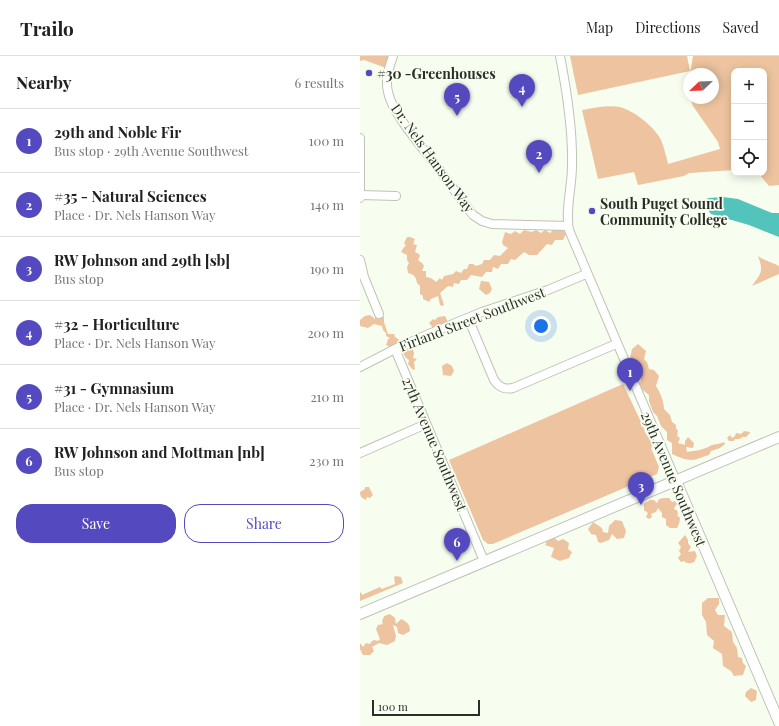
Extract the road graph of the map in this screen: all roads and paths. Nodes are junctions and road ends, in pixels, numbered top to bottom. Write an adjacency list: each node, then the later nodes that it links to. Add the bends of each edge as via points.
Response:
1 (393, 56): 7 (street, Dr. Nels Hanson Way, via 387,75 391,102 473,215 492,224)
2 (560, 56): 7 (street, via 569,106 572,165)
3 (360, 138): 4 (street)
4 (360, 195): 5 (street); 6 (street)
5 (396, 196)
6 (360, 198)
7 (568, 226): 9 (street, 29th Avenue Southwest)
8 (360, 260): 10 (street)
9 (586, 274): 12 (street, Firland Street Southwest); 13 (street, 29th Avenue Southwest)
10 (362, 278): 11 (street)
11 (379, 314)
12 (468, 318): 13 (street, via 494,380 503,388 513,388); 14 (street, Firland Street Southwest)
13 (616, 344): 19 (street, 29th Avenue Southwest)
14 (395, 349): 15 (street, Firland Street Southwest); 16 (street, 27th Avenue Southwest)
15 (360, 367)
16 (426, 424): 18 (street); 20 (street, 27th Avenue Southwest)
17 (779, 437): 19 (street)
18 (360, 453)
19 (676, 481): 20 (street); 22 (street, 29th Avenue Southwest)
20 (484, 561): 21 (street)
21 (360, 614)
22 (779, 722)

